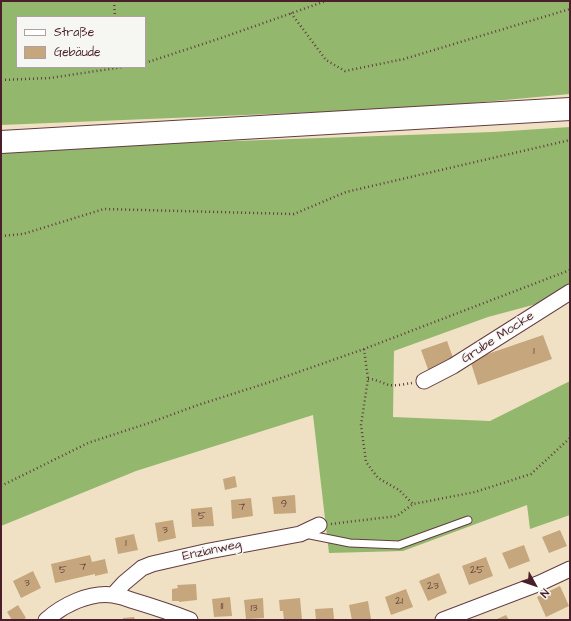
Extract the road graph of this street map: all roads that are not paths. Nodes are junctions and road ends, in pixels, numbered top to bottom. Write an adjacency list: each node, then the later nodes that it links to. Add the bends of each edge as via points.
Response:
1 (570, 109): 2 (main road)
2 (1, 142)
3 (570, 292): 4 (street, Grube Mocke, via 453,366)
4 (424, 381)
5 (468, 520): 7 (lane, via 398,544 350,543)
6 (320, 525): 7 (street, Enzianweg)
7 (300, 534): 9 (street, Enzianweg, via 209,550 152,564 142,568)
8 (570, 568): 12 (street, via 540,583)
9 (113, 595): 10 (street, via 96,596 74,602); 11 (street)
10 (46, 620)
11 (190, 620)
12 (443, 620)

